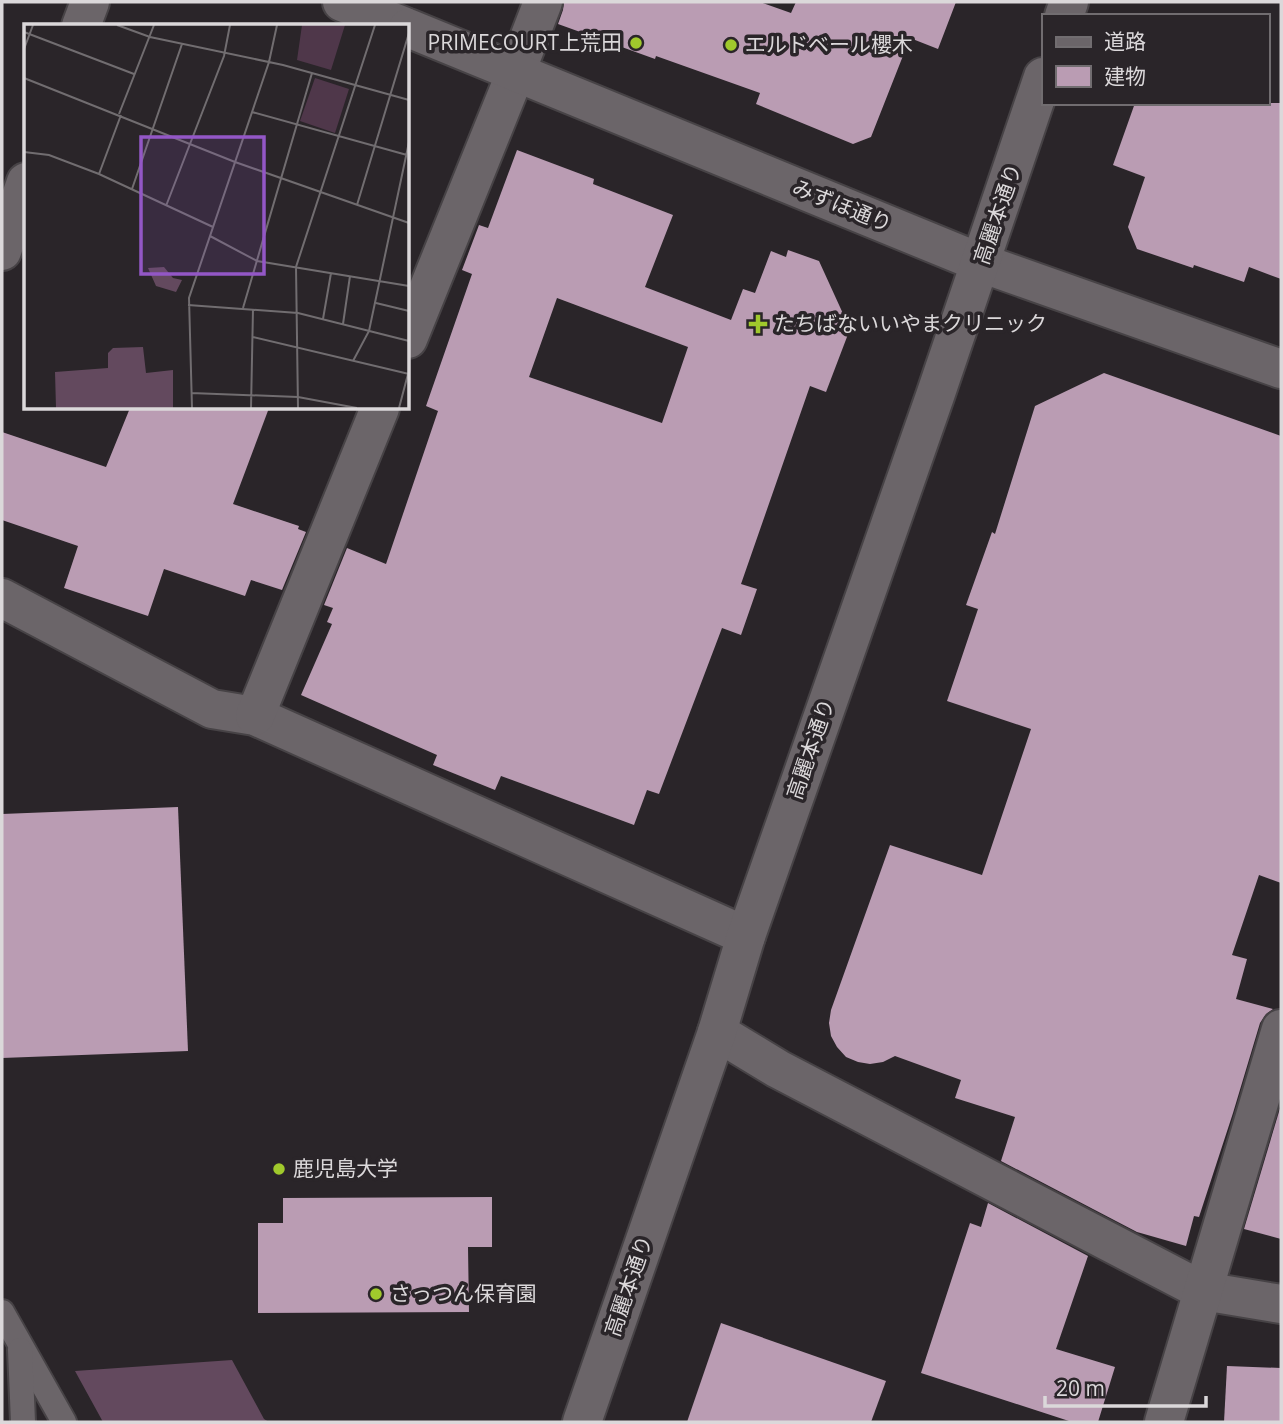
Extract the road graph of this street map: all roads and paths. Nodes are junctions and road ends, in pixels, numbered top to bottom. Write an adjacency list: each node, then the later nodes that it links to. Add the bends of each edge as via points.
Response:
1 (90, 2): 4 (street)
2 (342, 2): 5 (street, みずほ通り)
3 (543, 2): 7 (street)
4 (82, 24)
5 (397, 24)
6 (410, 29): 7 (street, みずほ通り)
7 (516, 72): 11 (street, みずほ通り); 12 (street)
8 (1042, 80): 11 (street, 高麗本通り)
9 (24, 188): 10 (street)
10 (2, 251)
11 (981, 263): 13 (street, みずほ通り); 17 (street, 高麗本通り)
12 (410, 334)
13 (1281, 369)
14 (379, 410): 16 (street)
15 (2, 598): 16 (street, via 212,709)
16 (255, 716): 17 (street)
17 (746, 936): 19 (street, 高麗本通り)
18 (1281, 1029): 20 (street)
19 (717, 1032): 20 (street); 26 (street, 高麗本通り)
20 (1203, 1291): 21 (street); 27 (street)
21 (1281, 1304)
22 (2, 1312): 23 (lane)
23 (19, 1343): 24 (lane); 25 (lane)
24 (23, 1422)
25 (64, 1422)
26 (582, 1422)
27 (1164, 1422)

